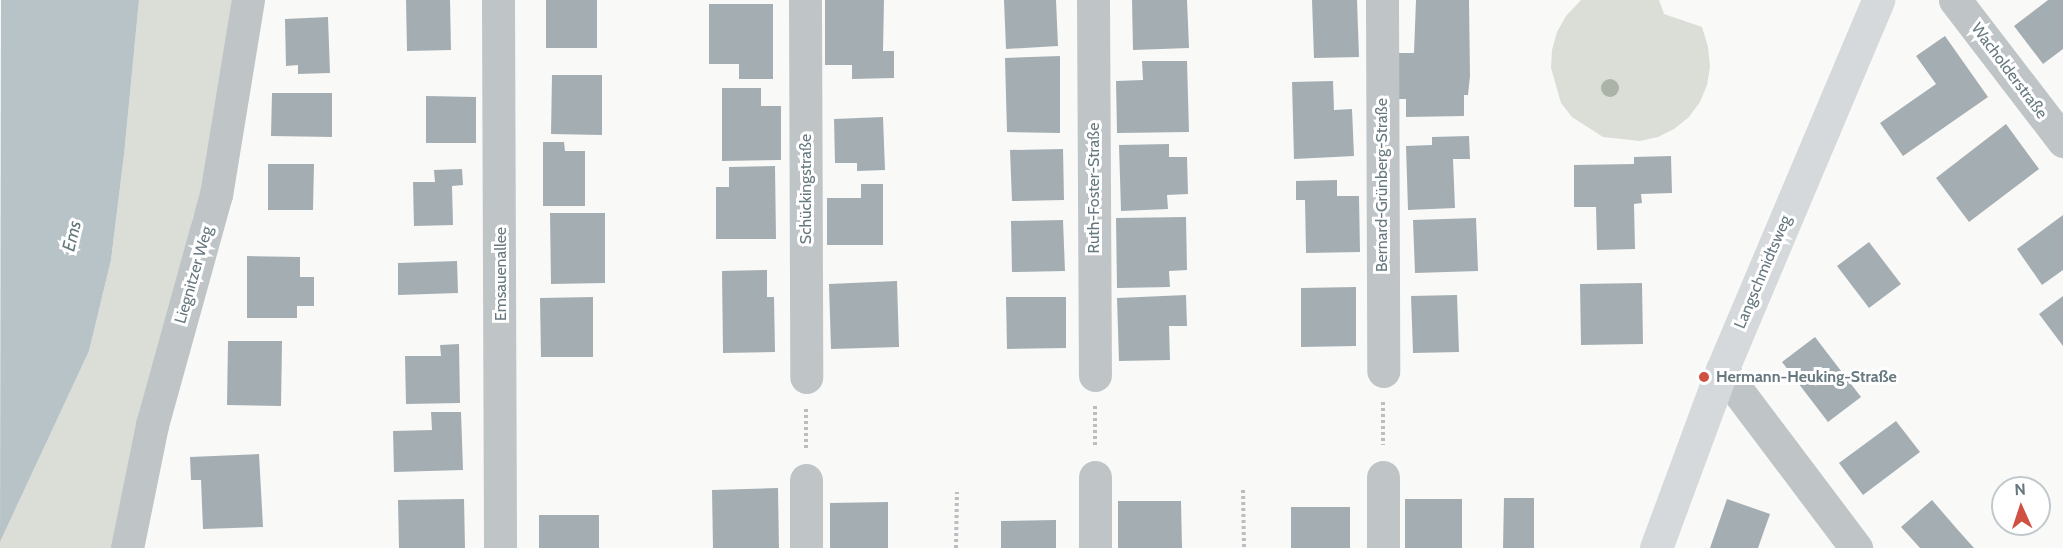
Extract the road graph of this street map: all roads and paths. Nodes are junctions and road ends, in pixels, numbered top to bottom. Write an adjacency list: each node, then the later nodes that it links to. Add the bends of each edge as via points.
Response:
1 (248, 0): 18 (street, Liegnitzer Weg, via 216,195 152,425)
2 (498, 0): 19 (street, Emsauenallee)
3 (805, 0): 12 (street, Schückingstraße)
4 (1094, 0): 11 (street, Ruth-Foster-Straße)
5 (1382, 0): 10 (street, Bernard-Grünberg-Straße)
6 (1878, 0): 9 (street, Langschmidtsweg)
7 (1955, 0): 8 (street, Wacholderstraße)
8 (2063, 141)
9 (1722, 370): 25 (street, Langschmidtsweg); 26 (street)
10 (1383, 371): 14 (path)
11 (1095, 375): 13 (path)
12 (806, 377): 15 (path)
13 (1095, 477): 22 (street)
14 (1383, 477): 24 (street)
15 (806, 480): 20 (street)
16 (1243, 490): 23 (path)
17 (957, 492): 21 (path)
18 (128, 548)
19 (500, 548)
20 (806, 548)
21 (956, 548)
22 (1095, 548)
23 (1244, 548)
24 (1383, 548)
25 (1656, 548)
26 (1856, 548)

